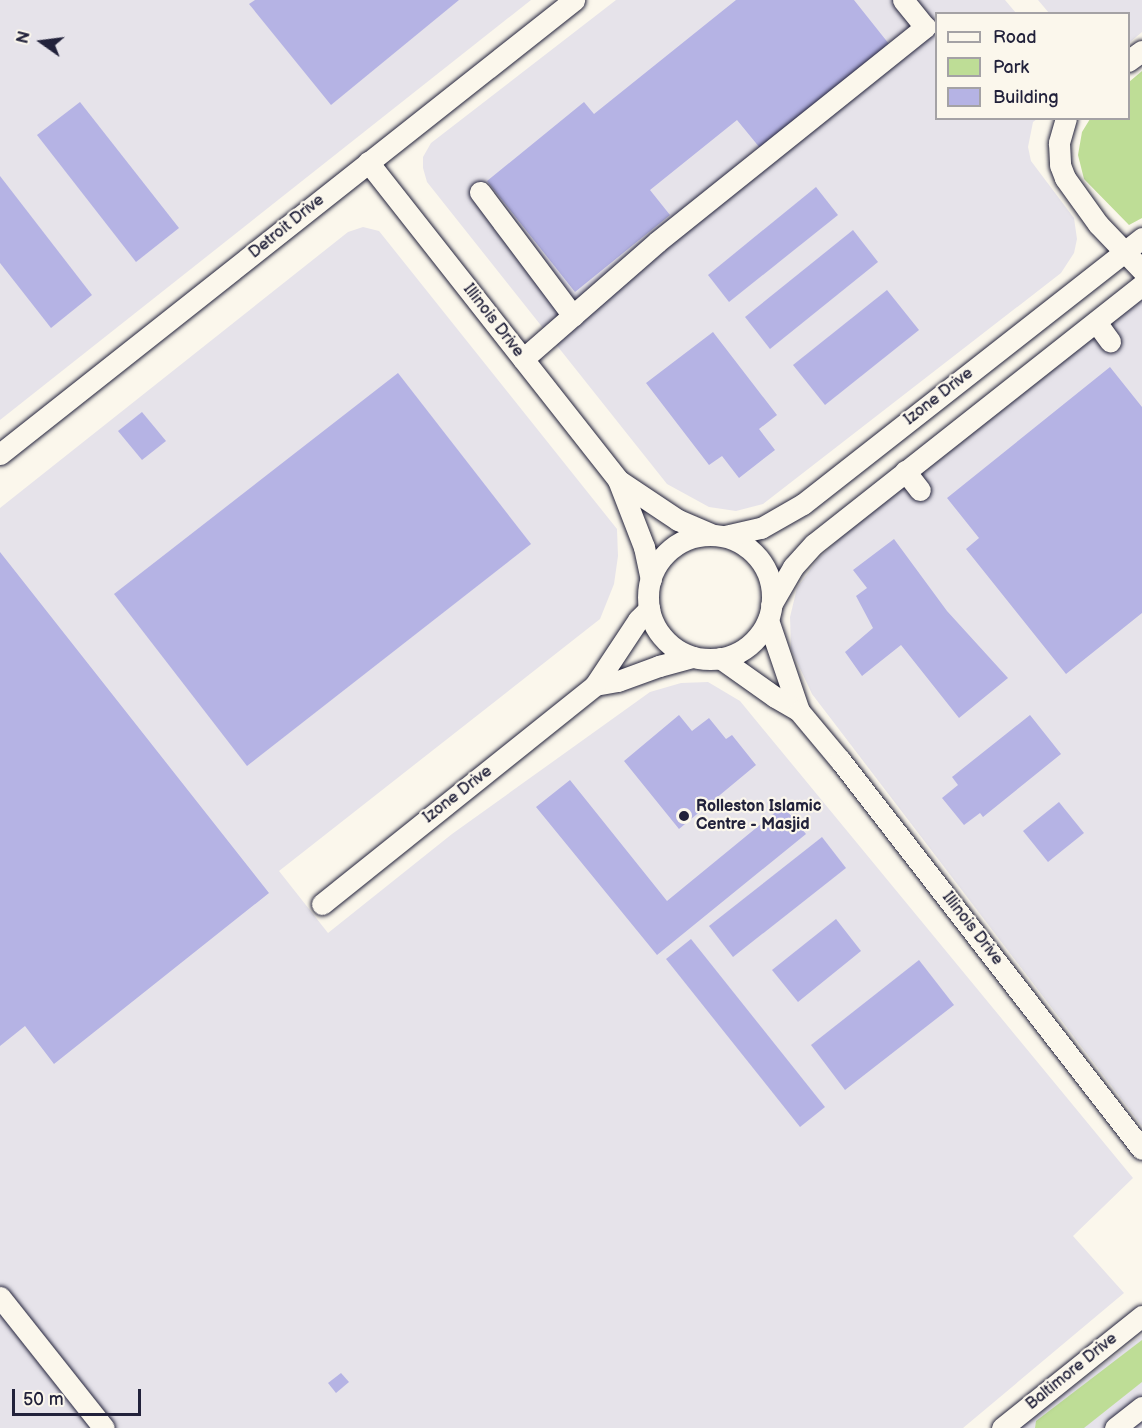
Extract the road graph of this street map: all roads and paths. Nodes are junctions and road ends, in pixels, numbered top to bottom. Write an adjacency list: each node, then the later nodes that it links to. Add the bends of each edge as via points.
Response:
1 (574, 0): 4 (street, Detroit Drive)
2 (903, 0): 9 (street, via 925,27 657,242)
3 (1060, 125): 6 (street, via 1059,154 1065,178 1098,224)
4 (368, 162): 12 (street, Illinois Drive); 13 (street, Detroit Drive)
5 (480, 192): 9 (street)
6 (1134, 244): 7 (street); 17 (street, Izone Drive, via 803,504 761,528)
7 (1142, 270)
8 (1142, 285): 10 (street)
9 (573, 316): 12 (street)
10 (1096, 322): 11 (street); 14 (street)
11 (1110, 341)
12 (523, 359): 15 (street, Illinois Drive)
13 (0, 454)
14 (905, 471): 16 (street); 20 (street, via 814,544 793,567)
15 (618, 480): 17 (street, Illinois Drive, via 678,520); 18 (street, Illinois Drive, via 644,547)
16 (920, 490)
17 (719, 536): 18 (street, via 687,539 675,546 664,555); 20 (street, via 741,543 766,569 771,587)
18 (651, 579): 19 (street)
19 (649, 609): 21 (street, via 664,639); 23 (street, Izone Drive)
20 (770, 613): 22 (street, via 756,638 740,651); 24 (street, Illinois Drive)
21 (693, 657): 22 (street); 23 (street, Izone Drive)
22 (720, 658): 24 (street, Illinois Drive)
23 (595, 685): 25 (street, Izone Drive, via 566,720 450,812)
24 (799, 711): 26 (street, Illinois Drive)
25 (322, 904)
26 (1142, 1149)
27 (0, 1297): 31 (street)
28 (1142, 1316): 30 (street, Baltimore Drive)
29 (1142, 1407): 32 (street)
30 (1011, 1425)
31 (104, 1428)
32 (1115, 1428)

